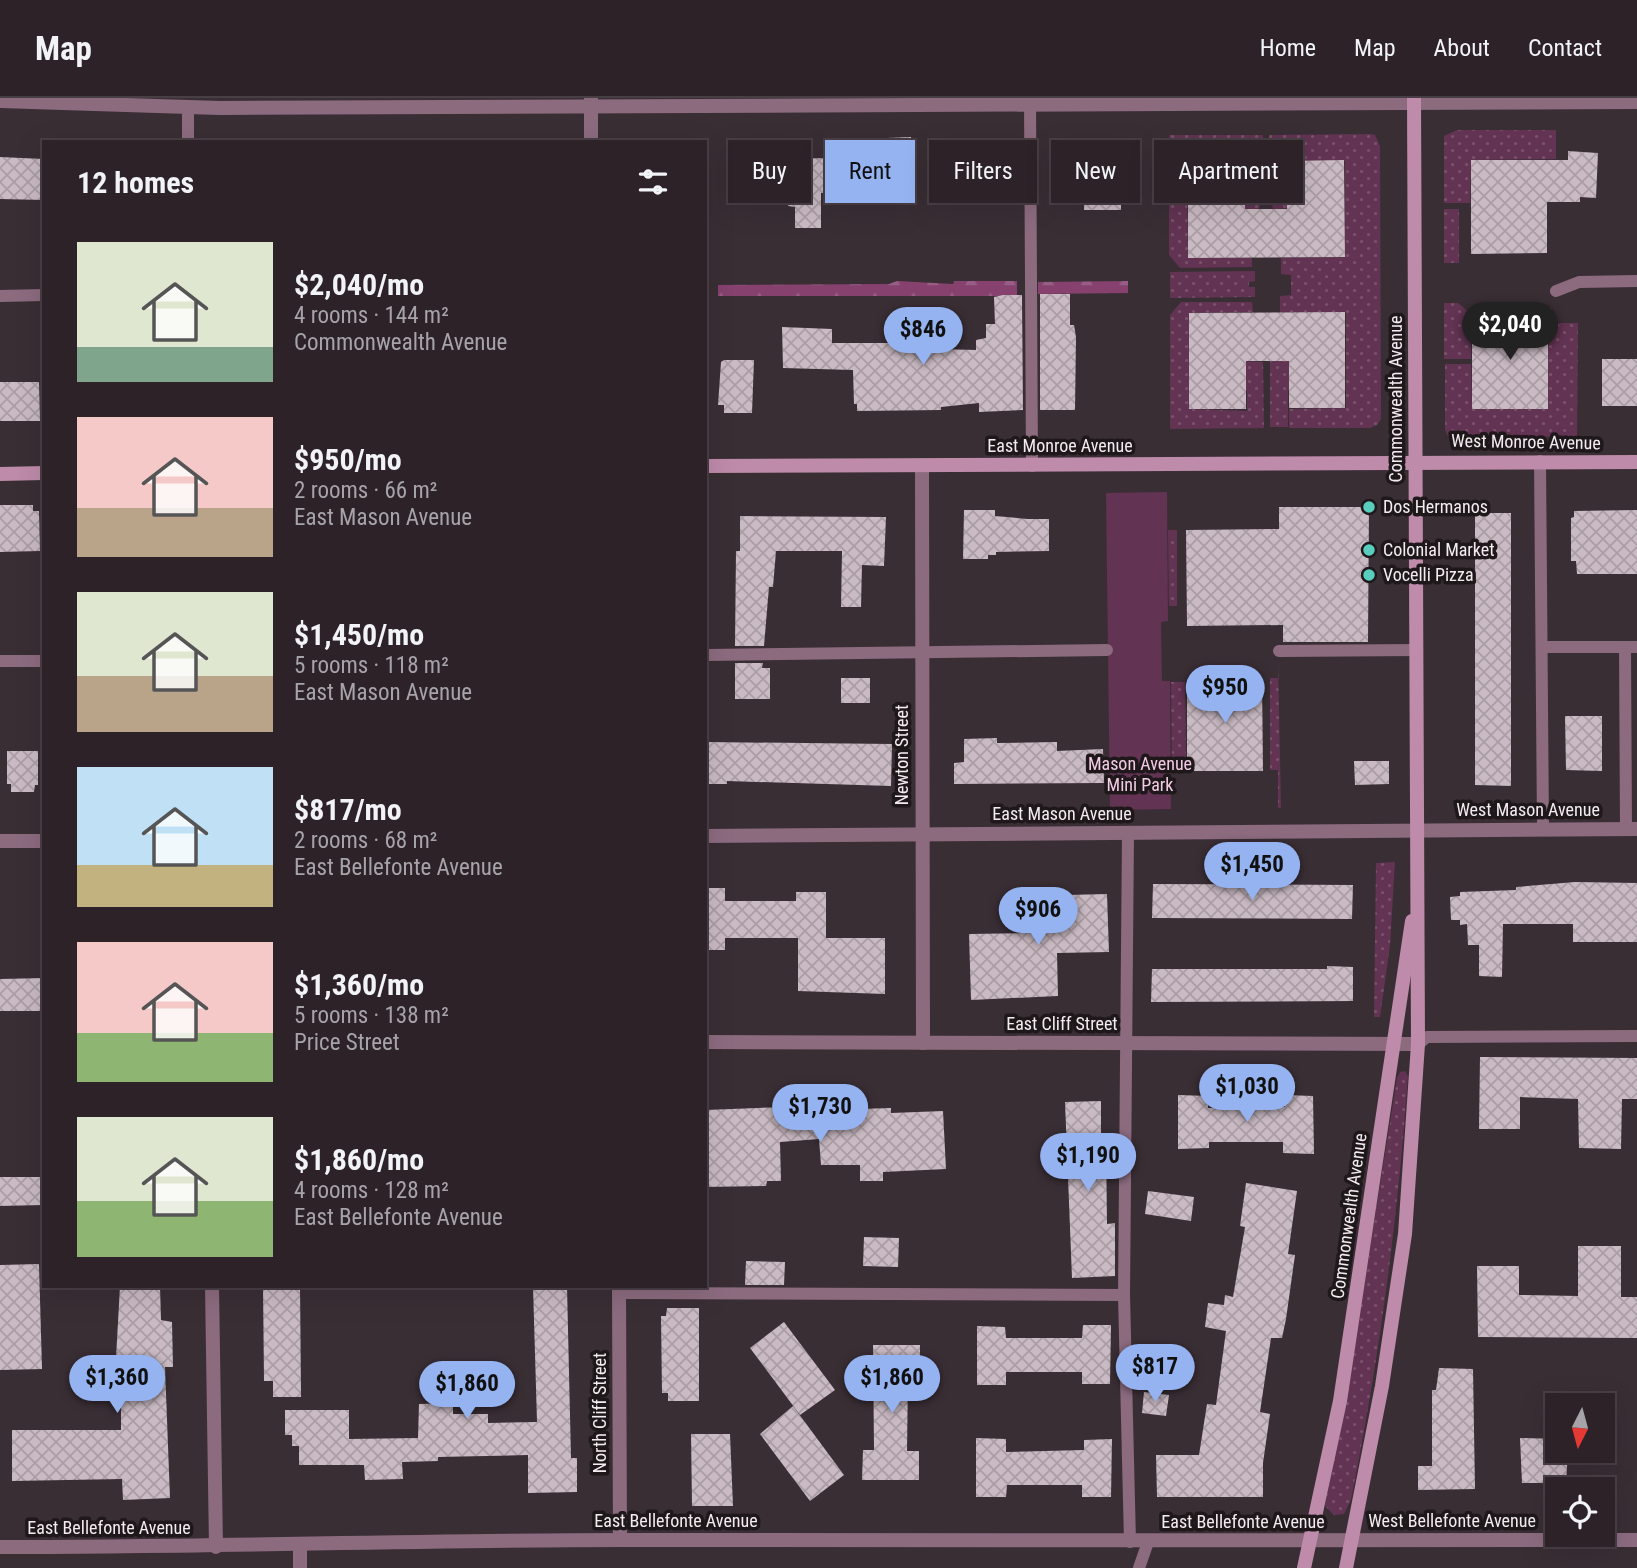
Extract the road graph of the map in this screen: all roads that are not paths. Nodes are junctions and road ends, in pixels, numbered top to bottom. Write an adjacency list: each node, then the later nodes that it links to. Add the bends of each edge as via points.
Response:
1 (1414, 100): 3 (street); 5 (street); 13 (street, Commonwealth Avenue)
2 (0, 101): 6 (street)
3 (1029, 101): 4 (street); 16 (lane, via 1025,289)
4 (591, 102): 6 (street); 8 (street)
5 (1637, 102)
6 (188, 107): 7 (lane)
7 (188, 140)
8 (591, 140)
9 (1637, 281): 10 (lane, via 1579,282)
10 (1556, 290)
11 (42, 295): 12 (lane)
12 (0, 296)
13 (1416, 460): 14 (street, West Monroe Avenue); 16 (street, East Monroe Avenue); 24 (street, Commonwealth Avenue)
14 (1540, 461): 15 (street, West Monroe Avenue); 21 (lane)
15 (1637, 462)
16 (1032, 466): 18 (street, East Monroe Avenue)
17 (707, 467): 18 (street, East Monroe Avenue)
18 (922, 467): 26 (street, Newton Street)
19 (42, 473): 20 (street)
20 (0, 474)
21 (1542, 647): 22 (lane); 32 (lane)
22 (1631, 647): 30 (lane)
23 (1107, 650): 26 (lane)
24 (1417, 650): 25 (lane); 31 (street, Commonwealth Avenue)
25 (1279, 651)
26 (921, 653): 27 (lane); 34 (street, Newton Street)
27 (707, 655)
28 (0, 661): 29 (lane)
29 (42, 661)
30 (1632, 829): 32 (street, West Mason Avenue)
31 (1419, 830): 32 (street, West Mason Avenue); 33 (street, East Mason Avenue); 38 (street, Commonwealth Avenue)
32 (1543, 830)
33 (1128, 833): 34 (street, East Mason Avenue); 42 (lane)
34 (921, 835): 35 (street, East Mason Avenue); 41 (street, Newton Street)
35 (707, 836)
36 (0, 841): 37 (street)
37 (42, 841)
38 (1419, 868): 43 (street, Commonwealth Avenue); 44 (street, Commonwealth Avenue)
39 (1637, 1036): 44 (lane, via 1427,1037)
40 (707, 1042): 41 (street, East Cliff Street)
41 (923, 1043): 42 (street, East Cliff Street)
42 (1128, 1044): 43 (street, East Cliff Street); 47 (lane)
43 (1394, 1044): 44 (street, East Cliff Street); 53 (street, Commonwealth Avenue, via 1342,1388)
44 (1418, 1044): 49 (street, Commonwealth Avenue, via 1405,1234)
45 (212, 1288): 56 (street)
46 (619, 1290): 47 (lane); 48 (street, North Cliff Street)
47 (1125, 1295): 51 (lane)
48 (620, 1540): 51 (street, East Bellefonte Avenue); 54 (street, East Bellefonte Avenue)
49 (1352, 1540): 50 (street, West Bellefonte Avenue); 53 (street, East Bellefonte Avenue); 60 (street, Commonwealth Avenue)
50 (1637, 1540)
51 (1130, 1542): 52 (street, East Bellefonte Avenue)
52 (1148, 1542): 53 (street, East Bellefonte Avenue); 58 (lane)
53 (1312, 1542): 59 (street, Commonwealth Avenue)
54 (300, 1546): 56 (street, East Bellefonte Avenue); 57 (street)
55 (0, 1547): 56 (street, East Bellefonte Avenue)
56 (216, 1547)
57 (300, 1568)
58 (1139, 1568)
59 (1304, 1568)
60 (1346, 1568)

